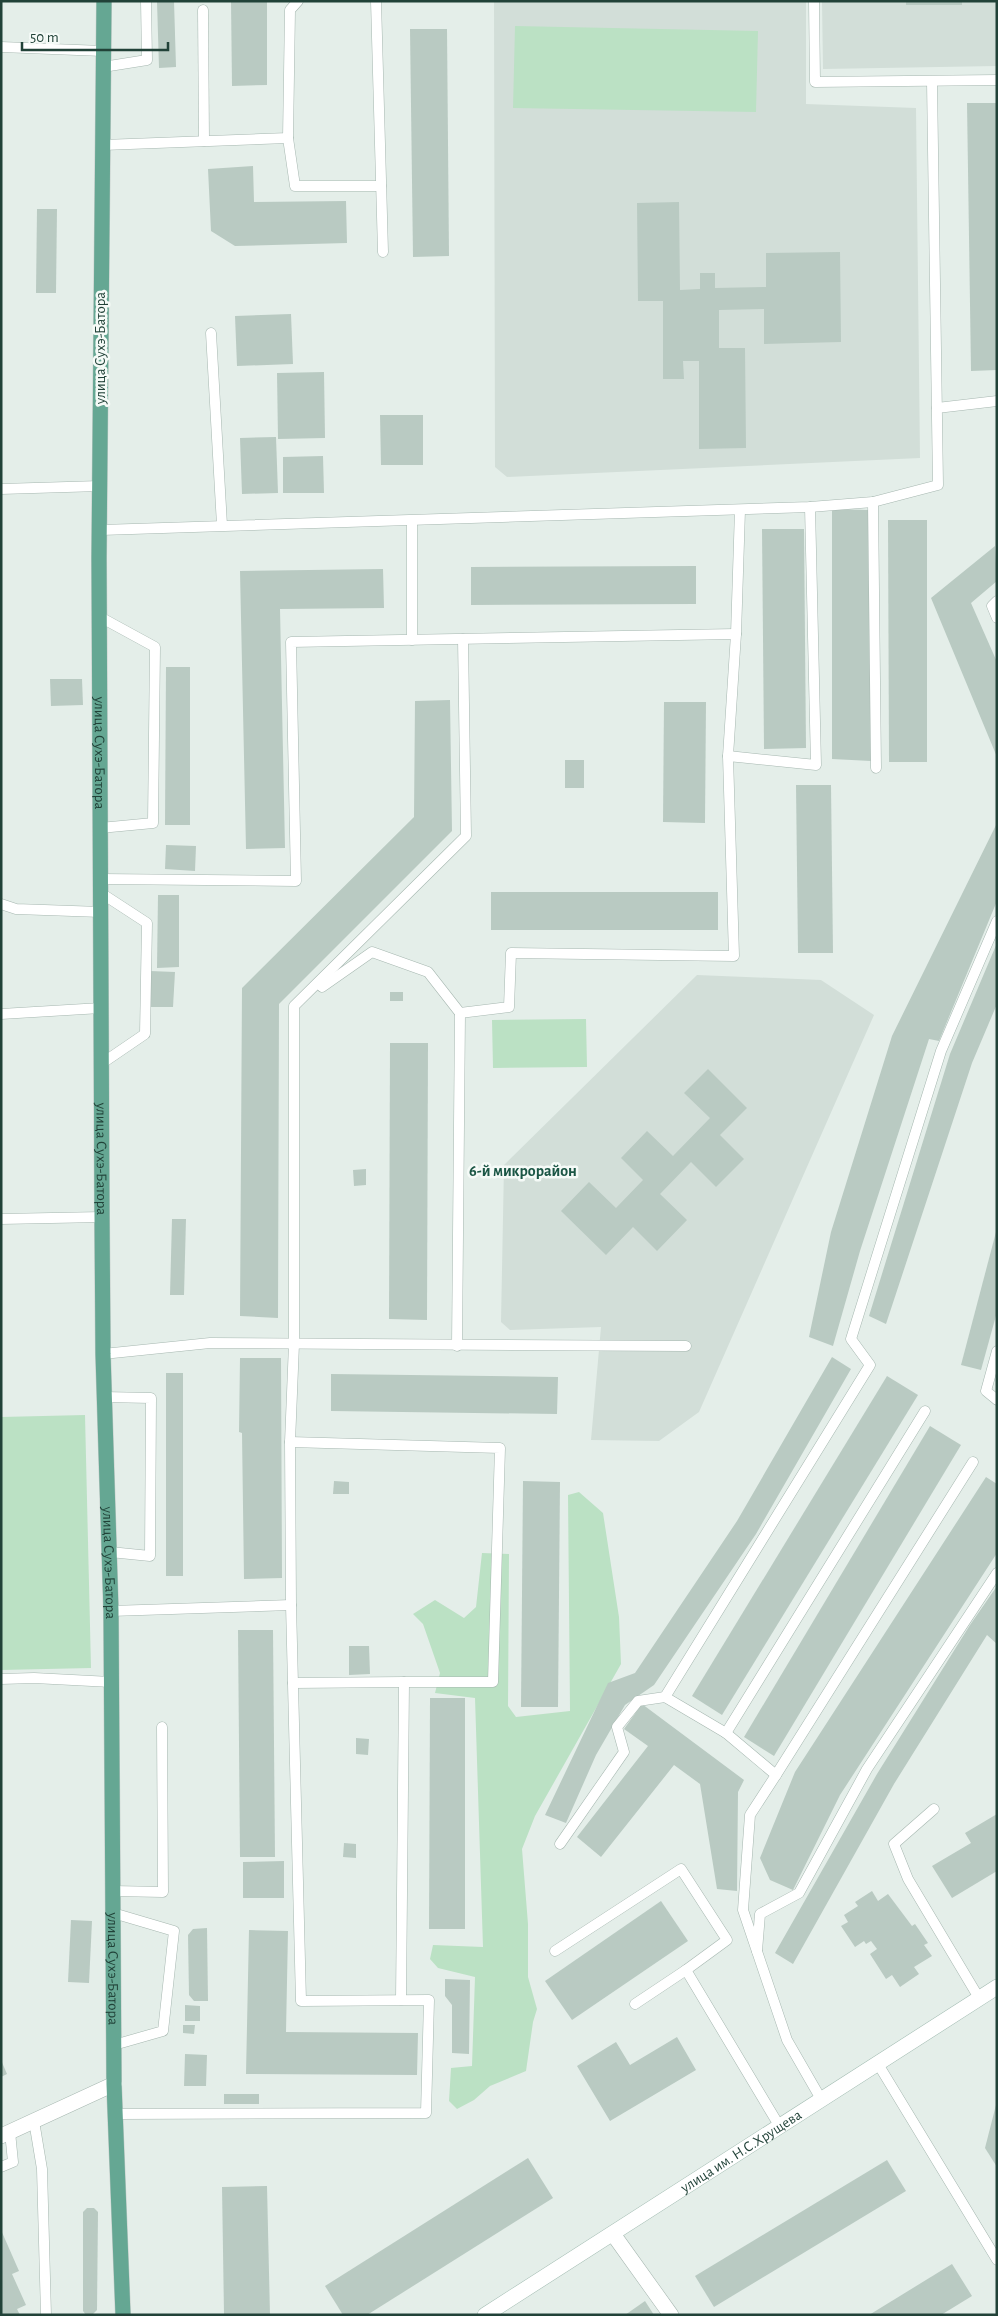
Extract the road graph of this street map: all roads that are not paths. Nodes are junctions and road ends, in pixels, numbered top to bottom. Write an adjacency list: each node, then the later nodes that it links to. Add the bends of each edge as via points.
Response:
1 (104, 1): 8 (main road, улица Сухэ-Батора)
2 (146, 1): 9 (lane, via 147,60)
3 (298, 1): 12 (lane, via 290,10)
4 (376, 1): 15 (lane)
5 (814, 1): 11 (lane, via 815,82)
6 (203, 10): 13 (lane)
7 (1, 48): 8 (lane)
8 (103, 52): 9 (main road, улица Сухэ-Батора)
9 (104, 67): 14 (main road, улица Сухэ-Батора)
10 (997, 80): 11 (lane)
11 (932, 82): 19 (lane)
12 (288, 138): 13 (lane); 15 (lane, via 295,186)
13 (204, 141): 14 (lane)
14 (102, 145): 20 (main road, улица Сухэ-Батора)
15 (381, 186): 16 (lane)
16 (383, 252)
17 (211, 333): 26 (lane)
18 (997, 401): 19 (lane)
19 (937, 408): 22 (lane, via 938,485)
20 (100, 486): 21 (lane); 27 (main road, улица Сухэ-Батора)
21 (1, 489)
22 (873, 502): 23 (lane); 35 (lane)
23 (810, 507): 24 (lane); 34 (lane, via 816,765)
24 (740, 510): 25 (lane); 31 (lane)
25 (412, 521): 26 (lane); 33 (lane)
26 (222, 525): 27 (lane)
27 (100, 530): 29 (main road, улица Сухэ-Батора)
28 (997, 601): 30 (lane, via 992,606)
29 (100, 617): 36 (main road, улица Сухэ-Батора); 36 (lane, via 155,648 153,823)
30 (997, 618)
31 (736, 634): 32 (lane); 34 (lane)
32 (463, 639): 33 (lane); 41 (lane, via 466,836)
33 (412, 640): 37 (lane, via 291,642 296,881)
34 (728, 756): 43 (lane, via 734,956 511,953 509,1007)
35 (876, 768)
36 (100, 828): 37 (main road, улица Сухэ-Батора)
37 (101, 886): 39 (main road, улица Сухэ-Батора); 45 (lane, via 147,923 145,1034)
38 (1, 904): 39 (lane, via 16,909)
39 (101, 912): 42 (main road, улица Сухэ-Батора)
40 (997, 921): 66 (lane, via 941,1051 851,1339 870,1365)
41 (294, 1006): 43 (lane, via 372,952 428,972); 48 (lane)
42 (101, 1008): 44 (lane); 45 (main road, улица Сухэ-Батора)
43 (460, 1013): 49 (lane)
44 (1, 1014)
45 (101, 1064): 46 (main road, улица Сухэ-Батора)
46 (102, 1217): 47 (lane); 52 (main road, улица Сухэ-Батора)
47 (1, 1219)
48 (294, 1344): 49 (lane); 52 (lane, via 210,1343); 56 (lane)
49 (457, 1346): 50 (lane)
50 (686, 1346)
51 (997, 1351): 54 (lane, via 986,1391)
52 (103, 1354): 53 (main road, улица Сухэ-Батора)
53 (104, 1397): 58 (main road, улица Сухэ-Батора); 58 (lane, via 151,1398 150,1556)
54 (997, 1400)
55 (924, 1411): 68 (lane)
56 (290, 1442): 60 (lane); 64 (lane, via 500,1448 493,1682)
57 (973, 1462): 69 (lane)
58 (110, 1552): 61 (main road, улица Сухэ-Батора)
59 (997, 1573): 75 (lane, via 867,1769 799,1893 760,1914)
60 (291, 1605): 61 (lane); 65 (lane)
61 (111, 1611): 63 (main road, улица Сухэ-Батора)
62 (1, 1678): 63 (lane)
63 (111, 1682): 72 (main road, улица Сухэ-Батора)
64 (404, 1682): 65 (lane); 79 (lane)
65 (293, 1683): 79 (lane, via 301,2001)
66 (665, 1697): 68 (lane); 71 (lane, via 638,1701 617,1727 624,1752)
67 (162, 1727): 72 (lane, via 163,1892)
68 (726, 1733): 69 (lane)
69 (776, 1775): 75 (lane, via 750,1815 743,1910)
70 (934, 1809): 78 (lane, via 894,1844 908,1879)
71 (560, 1844)
72 (113, 1891): 73 (main road, улица Сухэ-Батора)
73 (113, 1913): 81 (main road, улица Сухэ-Батора); 81 (lane, via 174,1930 163,2031)
74 (555, 1951): 76 (lane, via 681,1868 728,1940)
75 (757, 1952): 84 (lane, via 787,2040)
76 (686, 1970): 80 (lane); 87 (lane)
77 (997, 1987): 78 (main road, улица им. Н.С.Хрущева)
78 (979, 1998): 82 (main road, улица им. Н.С.Хрущева)
79 (401, 2000): 85 (lane, via 429,2000 426,2113)
80 (635, 2004)
81 (114, 2045): 83 (main road, улица Сухэ-Батора)
82 (878, 2064): 84 (main road, улица им. Н.С.Хрущева); 91 (lane)
83 (114, 2084): 85 (main road, улица Сухэ-Батора); 86 (main road)
84 (821, 2099): 87 (main road, улица им. Н.С.Хрущева)
85 (116, 2114): 93 (main road, улица Сухэ-Батора)
86 (34, 2121): 88 (main road); 92 (lane, via 42,2168)
87 (780, 2127): 90 (main road, улица им. Н.С.Хрущева)
88 (6, 2134): 89 (lane, via 13,2162)
89 (1, 2167)
90 (613, 2234): 94 (main road, улица им. Н.С.Хрущева); 95 (main road)
91 (997, 2260)
92 (46, 2315)
93 (123, 2315)
94 (485, 2315)
95 (671, 2315)

